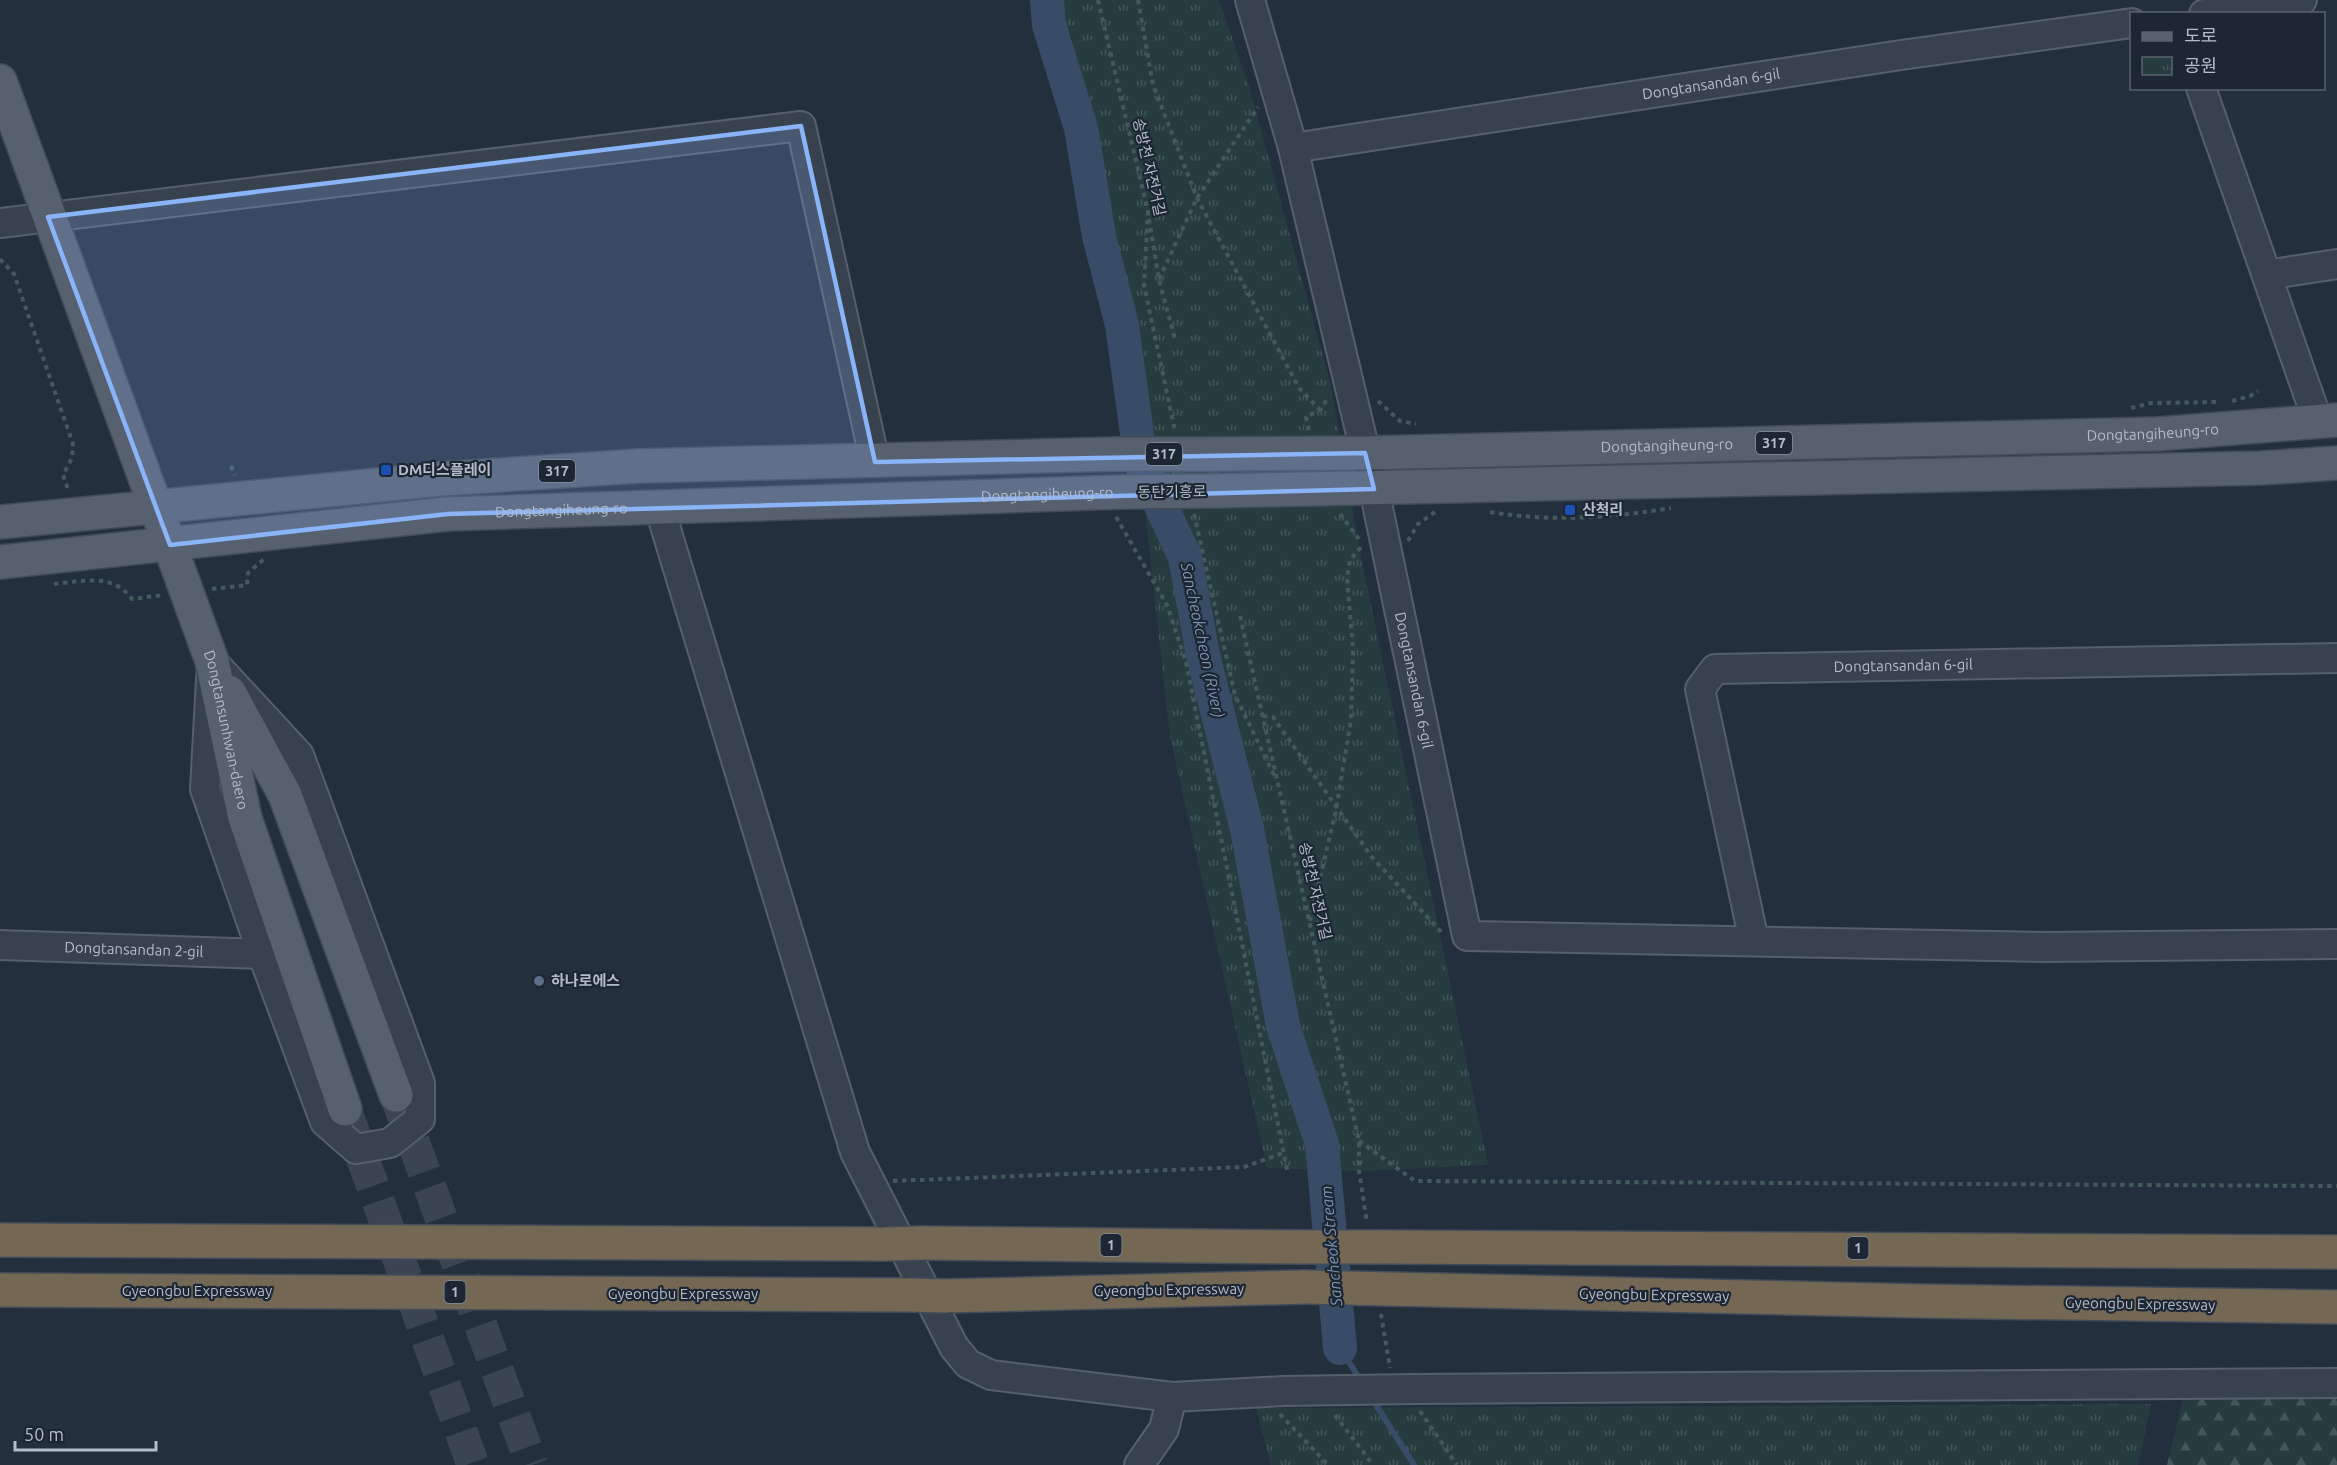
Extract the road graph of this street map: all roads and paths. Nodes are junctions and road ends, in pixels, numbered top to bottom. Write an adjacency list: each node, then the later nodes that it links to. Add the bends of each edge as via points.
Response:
1 (1098, 0): 17 (path, 송방천 자전거길, via 1148,211)
2 (1138, 0): 11 (path, via 1153,85)
3 (1251, 0): 8 (street, Dongtansandan 6-gil)
4 (2301, 0): 5 (street)
5 (2218, 12)
6 (2130, 23): 10 (street, Dongtansandan 6-gil)
7 (0, 81): 12 (main road)
8 (1274, 84): 10 (street, Dongtansandan 6-gil); 11 (path)
9 (2202, 90): 22 (street)
10 (1293, 148): 23 (street, Dongtansandan 6-gil)
11 (1197, 198): 17 (path); 20 (path, via 1299,388)
12 (48, 217): 13 (street); 24 (street, via 801,126); 30 (main road)
13 (0, 223)
14 (0, 259): 26 (path, via 14,274 74,444)
15 (2337, 264): 16 (street)
16 (2279, 273)
17 (1159, 280): 18 (path, 송방천 자전거길)
18 (1175, 339)
19 (1328, 397): 20 (path)
20 (1320, 410): 21 (path)
21 (1306, 417)
22 (2327, 421): 23 (main road, Dongtangiheung-ro / 317, via 2157,434)
23 (1365, 453): 24 (main road, Dongtangiheung-ro / 317, bridge, via 1116,454); 27 (street, Dongtansandan 6-gil)
24 (874, 462): 30 (main road, 317, via 638,466 464,477)
25 (2337, 463): 27 (main road)
26 (63, 475)
27 (1374, 489): 28 (main road, 동탄기흥로, bridge, via 1219,491); 48 (street, Dongtansandan 6-gil, via 1467,936)
28 (1120, 504): 29 (main road, Dongtangiheung-ro); 55 (path, via 1167,605 1186,662)
29 (659, 506): 33 (main road, Dongtangiheung-ro, via 448,514); 58 (street, via 855,1152)
30 (157, 508): 32 (main road, 317); 33 (main road)
31 (1338, 513): 34 (path, via 1349,522)
32 (0, 522)
33 (170, 545): 37 (main road, Dongtangiheung-ro); 43 (main road)
34 (1362, 545): 35 (path); 45 (path, via 1350,560 1347,577 1353,683 1347,754)
35 (1364, 557)
36 (265, 561): 39 (path, via 248,573)
37 (0, 562)
38 (45, 585): 40 (path, via 101,580 119,586)
39 (247, 585)
40 (132, 599)
41 (1240, 616): 44 (path, 송방천 자전거길)
42 (2337, 658): 48 (street, Dongtansandan 6-gil, via 1715,669 1700,689)
43 (212, 661): 51 (street, via 205,789); 51 (street, via 299,755 420,1083 420,1119 390,1143 356,1149 325,1122); 52 (main road, Dongtansunhwan-daero, via 285,795); 53 (main road, Dongtansunhwan-daero, via 245,818)
44 (1263, 716): 45 (path, via 1273,717); 46 (path, 송방천 자전거길)
45 (1336, 810): 46 (path); 47 (path, via 1371,856 1448,939)
46 (1310, 921): 54 (path, 송방천 자전거길)
47 (1445, 928)
48 (1754, 941): 49 (street, Dongtansandan 6-gil, via 2046,947)
49 (2337, 944)
50 (0, 945): 51 (street, Dongtansandan 2-gil, via 260,954)
51 (264, 958)
52 (396, 1095)
53 (345, 1109)
54 (1359, 1141): 57 (path, 송방천 자전거길); 59 (path, via 1415,1181)
55 (1283, 1153): 56 (path); 58 (path, via 1244,1167 893,1180)
56 (1287, 1170)
57 (1359, 1171)
58 (872, 1185): 68 (street, via 954,1347 968,1364 991,1375)
59 (2337, 1186)
60 (0, 1240): 61 (highway, 1, bridge)
61 (2337, 1252)
62 (0, 1290): 63 (highway, Gyeongbu Expressway / 1, bridge, via 944,1296 1305,1287)
63 (2337, 1307)
64 (1389, 1366): 66 (path)
65 (2337, 1383): 66 (street)
66 (1407, 1389): 67 (street, bridge); 73 (path)
67 (1272, 1391): 68 (street); 71 (path)
68 (1172, 1397): 70 (street, via 1164,1429)
69 (1335, 1415): 72 (path)
70 (1139, 1465)
71 (1328, 1465)
72 (1373, 1465)
73 (1457, 1465)

